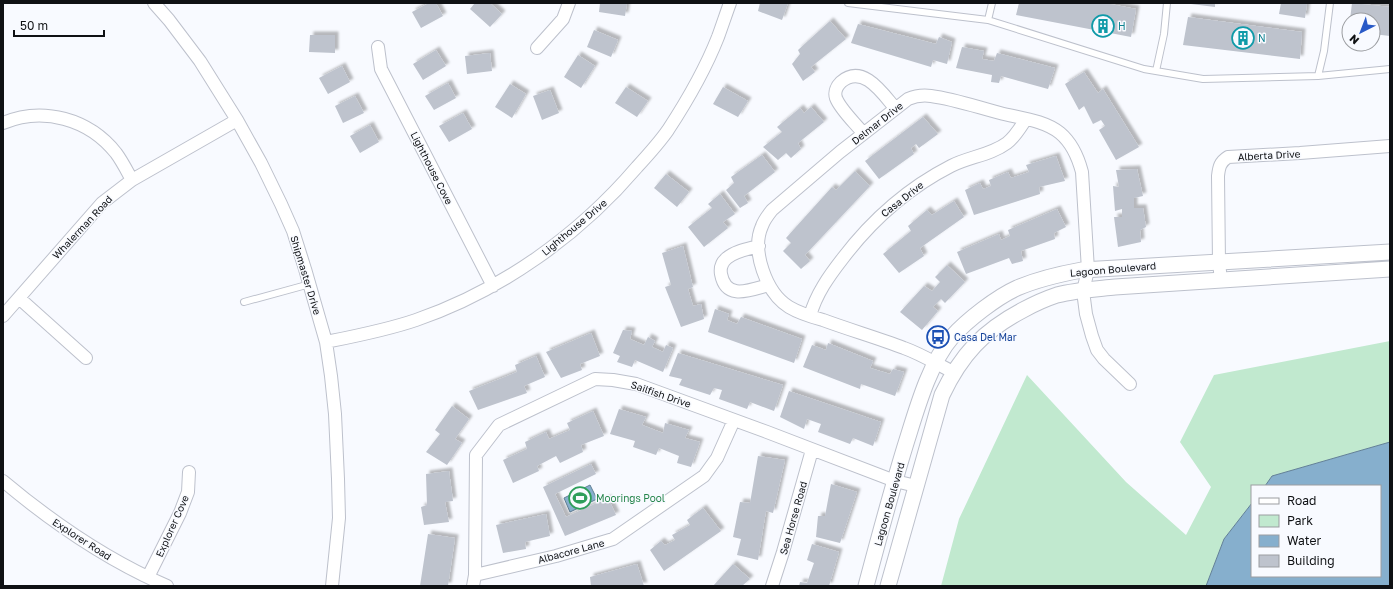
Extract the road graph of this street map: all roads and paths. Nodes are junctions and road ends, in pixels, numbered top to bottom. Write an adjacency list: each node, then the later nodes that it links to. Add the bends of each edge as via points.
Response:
1 (154, 3): 16 (street, Shipmaster Drive, via 200,61)
2 (569, 3): 10 (street, via 563,19)
3 (730, 3): 29 (street, Lighthouse Drive, via 718,37 698,79 667,131 650,153 615,192 581,224)
4 (848, 3): 8 (lane)
5 (992, 3): 8 (lane)
6 (1167, 3): 12 (lane)
7 (1330, 3): 13 (lane)
8 (988, 20): 12 (lane)
9 (378, 47): 29 (street, Lighthouse Cove, via 381,69)
10 (537, 48)
11 (1390, 69): 13 (lane)
12 (1156, 71): 13 (lane, via 1203,79)
13 (1318, 76)
14 (895, 108): 15 (street, Delmar Drive, via 915,96 931,96); 18 (street, Delmar Drive); 18 (street, via 864,77 845,78 836,88 836,98)
15 (1026, 119): 25 (street, Delmar Drive, via 1061,133 1074,149 1082,172); 34 (street, Casa Drive, via 1007,143 938,173 901,198 874,222 829,276 813,303)
16 (237, 120): 20 (street, Whalerman Road); 27 (street, Shipmaster Drive, via 282,204)
17 (3, 123): 20 (street, via 24,116 36,116 62,118 83,125 107,142)
18 (863, 133): 21 (street, Delmar Drive, via 772,210 761,226)
19 (1390, 146): 23 (street, Alberta Drive, via 1228,157 1223,160 1219,166 1218,176)
20 (132, 180): 31 (street, Whalerman Road, via 102,203)
21 (758, 246): 28 (street, Delmar Drive, via 762,268); 28 (street, via 728,257 722,265 721,275 726,287 732,291)
22 (1390, 252): 23 (street, Lagoon Boulevard)
23 (1219, 262): 25 (street, Lagoon Boulevard); 26 (street, Alberta Drive)
24 (1390, 269): 26 (street, Lagoon Boulevard)
25 (1088, 270): 30 (street, Delmar Drive); 37 (street, Lagoon Boulevard, via 1048,277 1016,288 980,311 968,322 952,338)
26 (1221, 281): 30 (street, Lagoon Boulevard)
27 (310, 284): 32 (lane); 35 (street, Shipmaster Drive)
28 (769, 285): 34 (street, Delmar Drive, via 776,296 790,308)
29 (493, 286): 35 (street, Lighthouse Drive, via 417,320)
30 (1083, 291): 38 (street, Lagoon Boulevard, via 1057,295 1004,320 978,342); 39 (street, Delmar Drive, via 1086,314 1097,350)
31 (19, 298): 33 (street, Whalerman Road); 36 (street)
32 (244, 302)
33 (3, 316)
34 (810, 316): 37 (street, Delmar Drive, via 905,348)
35 (326, 342): 49 (street, Shipmaster Drive, via 335,414 339,518)
36 (86, 358)
37 (935, 363): 38 (street, Delmar Drive); 44 (street, Lagoon Boulevard, via 920,401)
38 (954, 372): 45 (street, Lagoon Boulevard, via 942,395)
39 (1130, 384)
40 (734, 420): 41 (street, Sailfish Drive); 47 (street, Albacore Lane, via 718,458 704,476 613,540); 47 (street, Sailfish Drive, via 636,384 595,380 499,425 476,455)
41 (812, 450): 44 (street, Sailfish Drive); 50 (street, Sea Horse Road)
42 (189, 472): 46 (street, Explorer Cove, via 188,492 180,513)
43 (3, 481): 46 (street, Explorer Road, via 93,548)
44 (895, 481): 45 (street, Sailfish Drive); 51 (street, Lagoon Boulevard)
45 (916, 486): 52 (street, Lagoon Boulevard)
46 (148, 578): 48 (street, Explorer Road)
47 (474, 580)
48 (168, 586)
49 (332, 586)
50 (772, 586)
51 (866, 586)
52 (888, 586)

